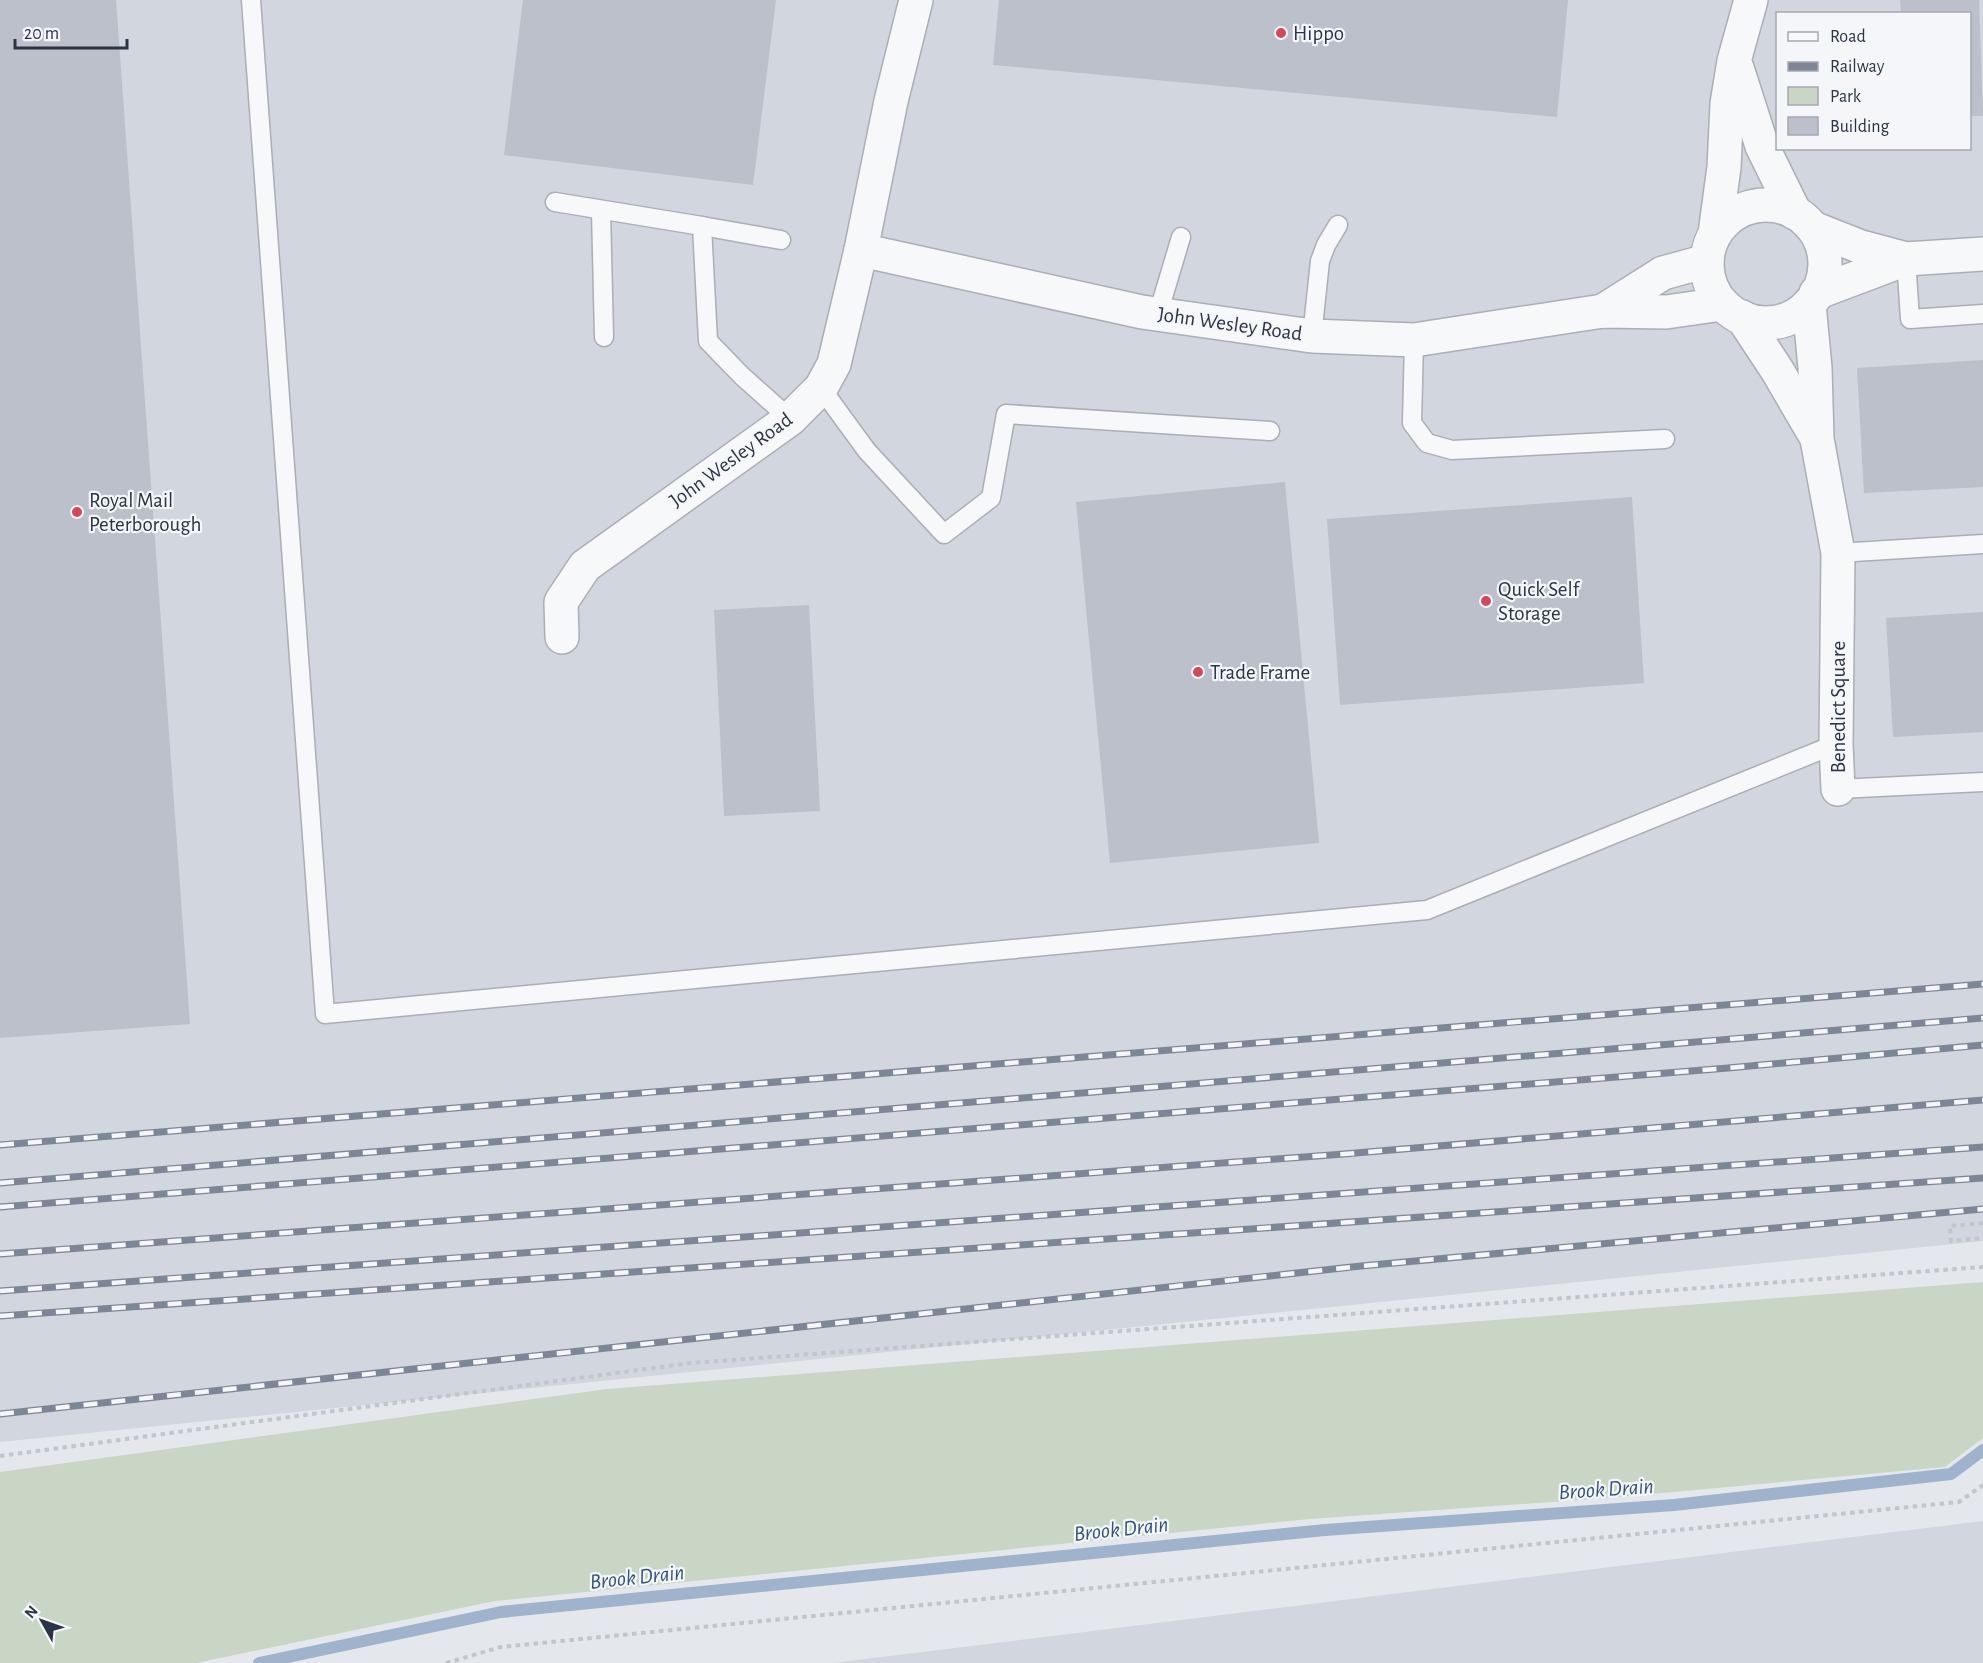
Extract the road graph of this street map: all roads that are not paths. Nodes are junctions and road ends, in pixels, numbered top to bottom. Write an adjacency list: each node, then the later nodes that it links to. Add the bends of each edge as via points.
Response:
1 (252, 0): 32 (lane, via 325,1014 1427,910)
2 (916, 0): 13 (street, John Wesley Road)
3 (1751, 0): 4 (street)
4 (1734, 61): 7 (street, via 1762,146); 12 (street)
5 (555, 202): 6 (lane)
6 (601, 210): 9 (lane); 22 (lane)
7 (1804, 220): 12 (street, via 1778,206 1759,205 1726,220); 15 (street, via 1861,247); 16 (street, via 1821,244 1824,260 1823,277)
8 (1338, 225): 21 (lane, via 1320,261)
9 (702, 226): 11 (lane); 25 (lane, via 708,341)
10 (1181, 237): 19 (lane)
11 (781, 240)
12 (1711, 247): 17 (street, via 1708,276 1713,291); 18 (street, John Wesley Road)
13 (861, 250): 19 (street, John Wesley Road); 24 (street, John Wesley Road, via 834,364)
14 (1983, 254): 15 (street)
15 (1906, 259): 16 (street); 20 (lane, via 1910,319)
16 (1813, 299): 17 (street, via 1796,314 1780,321 1761,322); 28 (street, Benedict Square)
17 (1732, 310): 18 (street, John Wesley Road); 28 (street, Benedict Square, via 1778,370)
18 (1603, 311): 23 (street, John Wesley Road)
19 (1158, 314): 21 (street, John Wesley Road)
20 (1983, 314)
21 (1312, 336): 23 (street, John Wesley Road)
22 (604, 337)
23 (1414, 340): 27 (lane, via 1412,423 1427,443 1452,450)
24 (821, 388): 25 (street, John Wesley Road); 26 (lane, via 867,451 944,534 991,498 1006,414)
25 (790, 419): 31 (street, John Wesley Road, via 585,566 561,602)
26 (1270, 431)
27 (1665, 439)
28 (1817, 439): 30 (street, Benedict Square)
29 (1983, 544): 30 (lane)
30 (1838, 553): 32 (street, Benedict Square)
31 (562, 637)
32 (1836, 744): 34 (street, Benedict Square)
33 (1983, 782): 34 (lane, Benedict Square)
34 (1838, 789)

